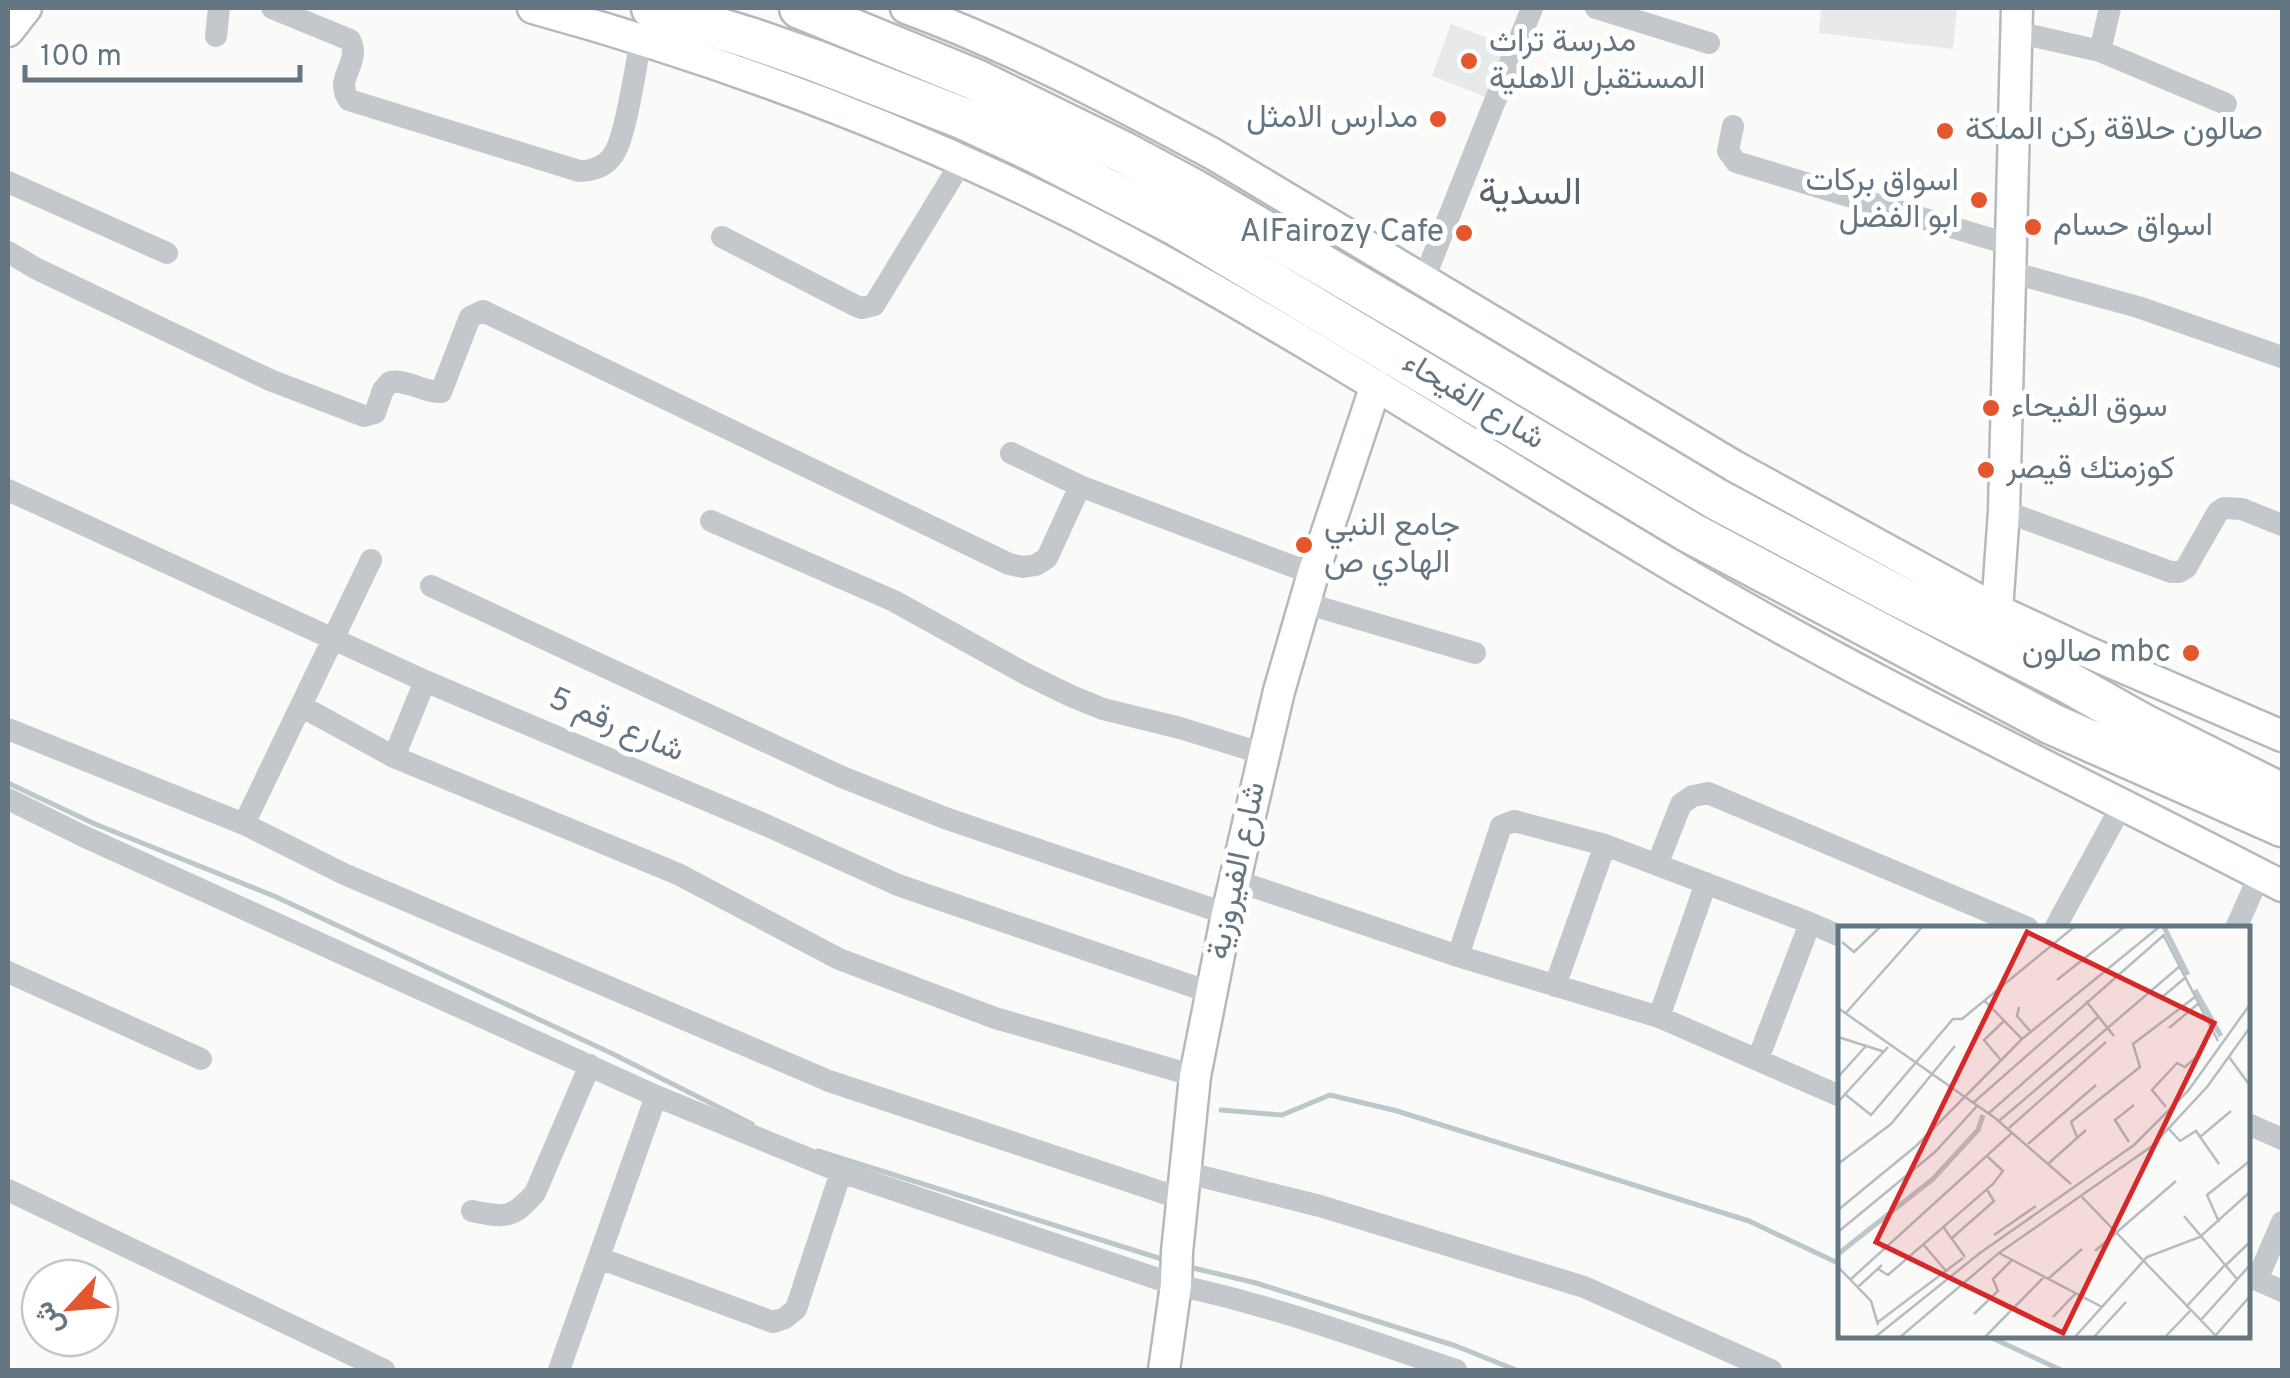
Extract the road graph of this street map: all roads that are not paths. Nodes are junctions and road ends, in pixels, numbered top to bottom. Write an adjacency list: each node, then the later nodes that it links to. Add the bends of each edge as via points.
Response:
1 (26, 8): 12 (street)
2 (219, 8): 13 (street)
3 (272, 8): 11 (street, via 350,40 355,52 342,87 349,100 579,171 598,168 618,147)
4 (533, 8): 11 (street)
5 (800, 8): 21 (highway, شارع الفيحاء, via 1109,144)
6 (906, 8): 18 (street, via 994,44)
7 (1532, 8): 26 (street)
8 (1596, 8): 14 (street)
9 (2110, 8): 15 (street)
10 (2016, 20): 15 (street); 25 (street)
11 (646, 23): 19 (street); 21 (highway, شارع الفيحاء, via 799,55 962,118)
12 (8, 30)
13 (216, 36)
14 (1709, 43)
15 (2100, 51): 16 (street)
16 (2226, 104)
17 (1733, 126): 25 (street, via 1728,151 1736,162)
18 (1214, 154): 21 (street); 26 (street)
19 (962, 160): 21 (street); 22 (street, via 869,308)
20 (8, 182): 24 (street)
21 (1177, 225): 27 (highway, شارع الفيحاء); 29 (highway, شارع الفيحاء); 30 (street)
22 (722, 237)
23 (8, 252): 33 (street, via 270,380 364,416 372,416 390,382 441,392 470,316 482,311 1009,564 1036,565 1047,558)
24 (166, 254)
25 (2010, 258): 28 (street); 35 (street)
26 (1424, 278): 32 (street)
27 (1435, 331): 29 (highway); 32 (highway, شارع الفيحاء)
28 (2282, 357)
29 (1414, 367): 38 (highway, شارع الفيحاء)
30 (1376, 385): 38 (street); 41 (street, شارع الفيروزية)
31 (1011, 452): 33 (street)
32 (1725, 483): 42 (street); 45 (highway, شارع الفيحاء, via 1894,594)
33 (1080, 486): 41 (street)
34 (8, 490): 43 (street, شارع رقم 5)
35 (2004, 511): 37 (street, via 2171,572 2186,568 2224,508); 42 (street)
36 (712, 522): 50 (street, via 894,601 1071,696)
37 (2282, 524)
38 (1682, 549): 54 (street, via 1815,646); 56 (highway, شارع الفيحاء)
39 (371, 560): 43 (street)
40 (431, 586): 62 (street, via 842,777)
41 (1309, 588): 44 (street); 50 (street, شارع الفيروزية)
42 (1997, 610): 45 (street)
43 (334, 638): 46 (street, شارع رقم 5); 47 (street)
44 (1475, 653)
45 (2078, 667): 49 (street); 52 (highway, شارع الفيحاء, via 2142,724)
46 (426, 681): 51 (street); 71 (street, شارع رقم 5, via 898,885)
47 (301, 706): 51 (street); 55 (street)
48 (8, 729): 55 (street)
49 (2282, 736)
50 (1264, 754): 59 (street, شارع الفيروزية)
51 (394, 756): 76 (street, via 678,874 839,959 995,1018)
52 (2282, 794)
53 (8, 799): 75 (street)
54 (2122, 805): 60 (street); 65 (street)
55 (244, 824): 82 (street, via 344,874 829,1080)
56 (2282, 826)
57 (1605, 845): 58 (street); 68 (street, via 1520,821 1501,826); 70 (street)
58 (1657, 865): 61 (street); 64 (street, via 1678,808 1708,794)
59 (1234, 880): 62 (street, شارع الفيروزية); 68 (street)
60 (2271, 880): 66 (street)
61 (1706, 884): 63 (street); 72 (street)
62 (1227, 914): 71 (street, شارع الفيروزية)
63 (1810, 923): 67 (street); 73 (street)
64 (2023, 926)
65 (2055, 926)
66 (2237, 926)
67 (1838, 935)
68 (1458, 956): 70 (street)
69 (8, 972): 74 (street)
70 (1555, 986): 72 (street)
71 (1212, 993): 76 (street, شارع الفيروزية)
72 (1659, 1017): 73 (street)
73 (1758, 1059): 77 (street)
74 (201, 1060)
75 (590, 1065): 78 (street); 84 (street, via 535,1193 504,1218)
76 (1195, 1076): 82 (street, شارع الفيروزية)
77 (1838, 1095)
78 (656, 1096): 81 (street); 86 (street)
79 (2250, 1125): 80 (street)
80 (2282, 1138)
81 (842, 1172): 86 (street, via 796,1310 774,1322); 87 (street)
82 (1183, 1185): 87 (street, شارع الفيروزية); 94 (street, via 1320,1206 1584,1286)
83 (8, 1190): 90 (street)
84 (472, 1211)
85 (2282, 1222): 88 (street)
86 (599, 1258): 91 (street)
87 (1176, 1270): 92 (street, شارع الفيروزية); 93 (street, via 1230,1297)
88 (2252, 1278): 89 (street)
89 (2282, 1291)
90 (384, 1370)
91 (558, 1370)
92 (1164, 1370)
93 (1456, 1370)
94 (1771, 1370)

